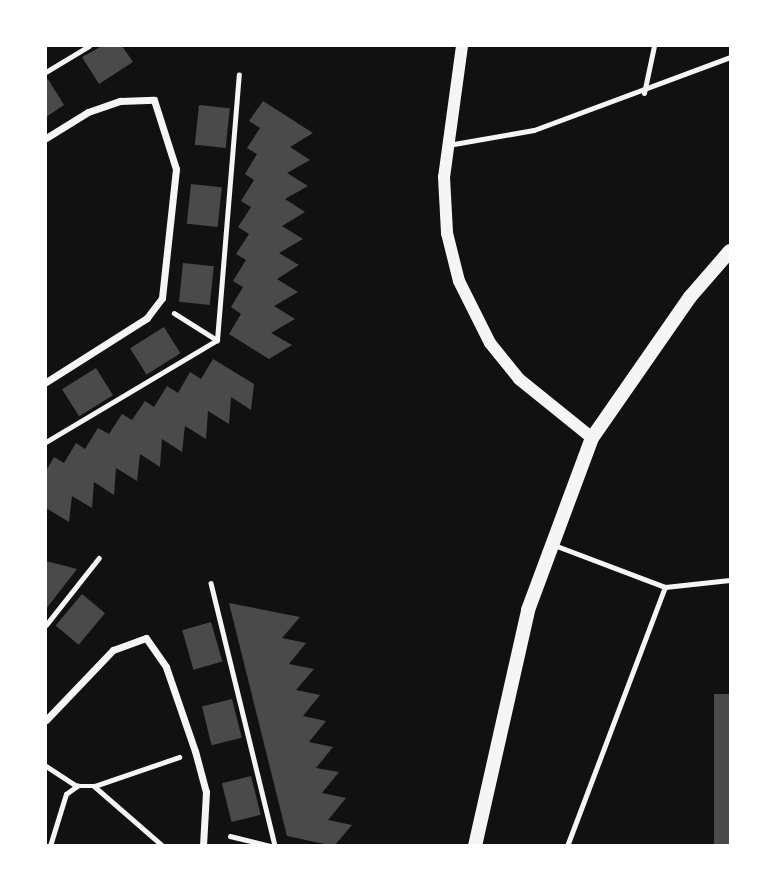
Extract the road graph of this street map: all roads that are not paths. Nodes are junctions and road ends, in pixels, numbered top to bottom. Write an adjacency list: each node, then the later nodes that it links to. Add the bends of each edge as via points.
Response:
1 (462, 46): 6 (street)
2 (654, 46): 4 (lane)
3 (730, 57): 4 (lane)
4 (644, 93): 6 (lane, via 534,130)
5 (46, 138): 8 (street, via 88,112 120,101 154,100 176,169 162,298 147,317)
6 (446, 145): 9 (street, via 447,233 467,302 519,379)
7 (730, 251): 9 (main road, via 690,297)
8 (46, 382)
9 (592, 438): 10 (main road)
10 (549, 543): 12 (lane); 15 (main road, via 502,712)
11 (730, 580): 12 (lane)
12 (665, 587): 16 (lane)
13 (46, 720): 14 (street, via 113,650 146,638 166,667 195,751 206,792)
14 (202, 845)
15 (475, 845)
16 (567, 845)

